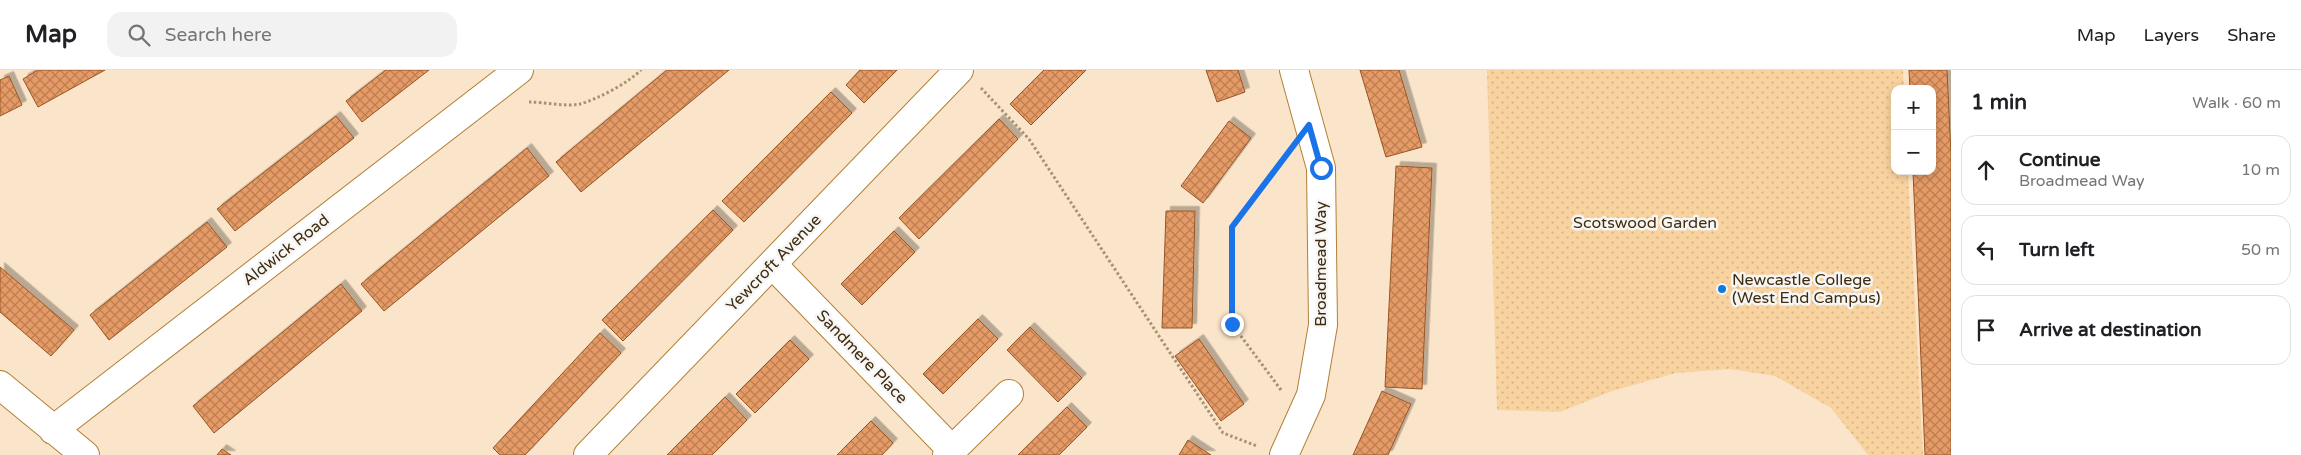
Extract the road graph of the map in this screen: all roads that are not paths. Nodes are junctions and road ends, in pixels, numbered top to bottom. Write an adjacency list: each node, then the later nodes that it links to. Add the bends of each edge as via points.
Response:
1 (1294, 70): 9 (street, Broadmead Way, via 1321,168 1323,325 1311,395 1301,417)
2 (512, 76): 7 (street, Aldwick Road)
3 (968, 77): 4 (street, Yewcroft Avenue)
4 (772, 264): 8 (street, Sandmere Place); 11 (street, Yewcroft Avenue)
5 (0, 385): 7 (street)
6 (1009, 394): 8 (street, Sandmere Place)
7 (53, 430): 10 (street)
8 (950, 452)
9 (1274, 452)
10 (85, 455)
11 (588, 455)

